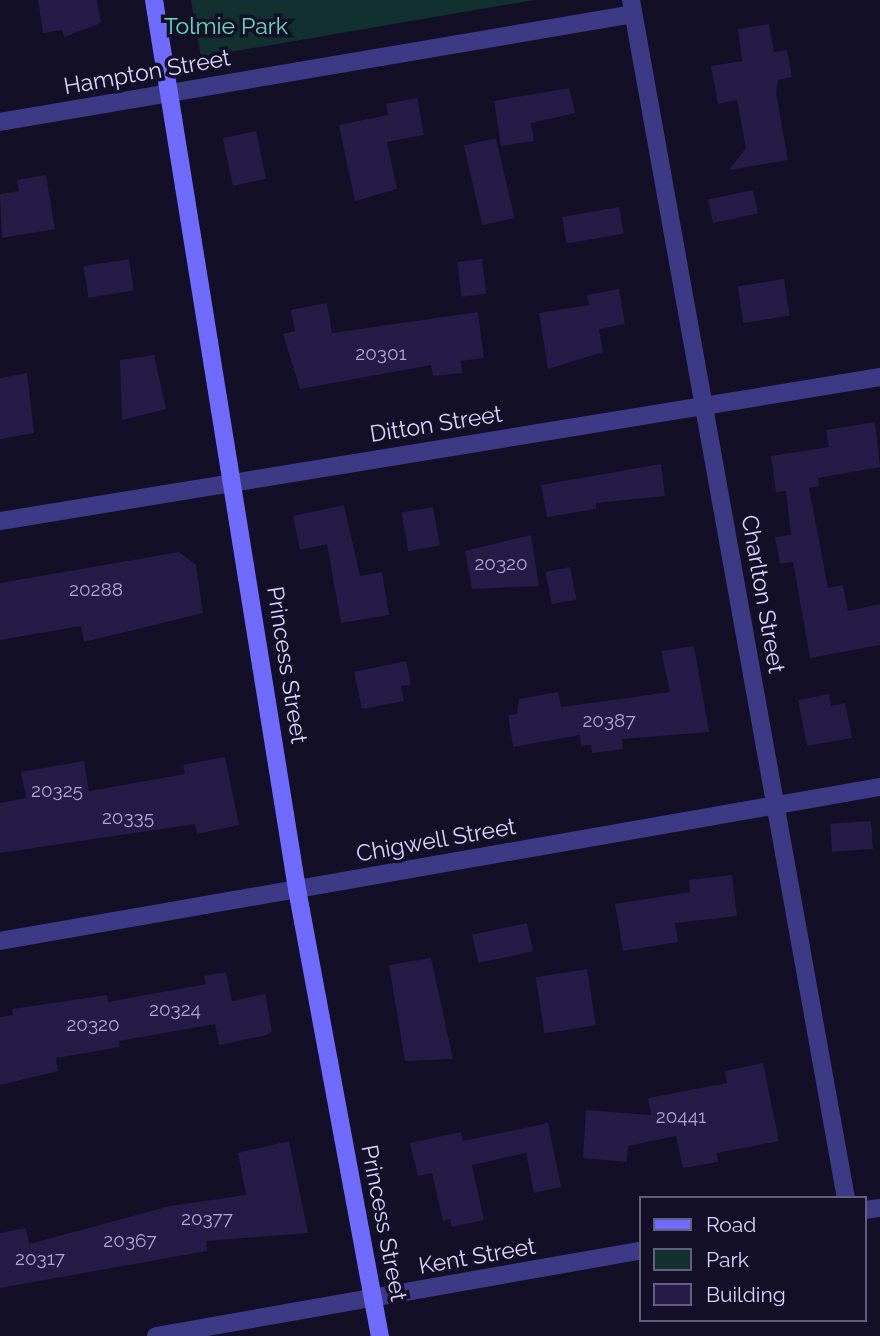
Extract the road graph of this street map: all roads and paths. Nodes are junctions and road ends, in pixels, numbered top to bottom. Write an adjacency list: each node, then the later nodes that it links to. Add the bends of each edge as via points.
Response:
1 (154, 0): 3 (street, Princess Street)
2 (632, 7): 3 (street, Hampton Street); 6 (street, Charlton Street)
3 (169, 93): 4 (street, Hampton Street); 7 (street, Princess Street)
4 (0, 122)
5 (880, 377): 6 (street, Ditton Street)
6 (705, 405): 7 (street, Ditton Street); 10 (street, Charlton Street)
7 (233, 482): 8 (street, Ditton Street); 11 (street, Princess Street)
8 (0, 522)
9 (880, 787): 10 (street, Chigwell Street)
10 (776, 805): 11 (street, Chigwell Street); 13 (street, Charlton Street)
11 (297, 890): 12 (street, Chigwell Street); 15 (street, Princess Street)
12 (0, 941)
13 (846, 1196)
14 (638, 1251): 15 (street, Kent Street)
15 (373, 1300): 16 (street, Kent Street); 17 (street, Princess Street)
16 (156, 1336)
17 (380, 1336)

